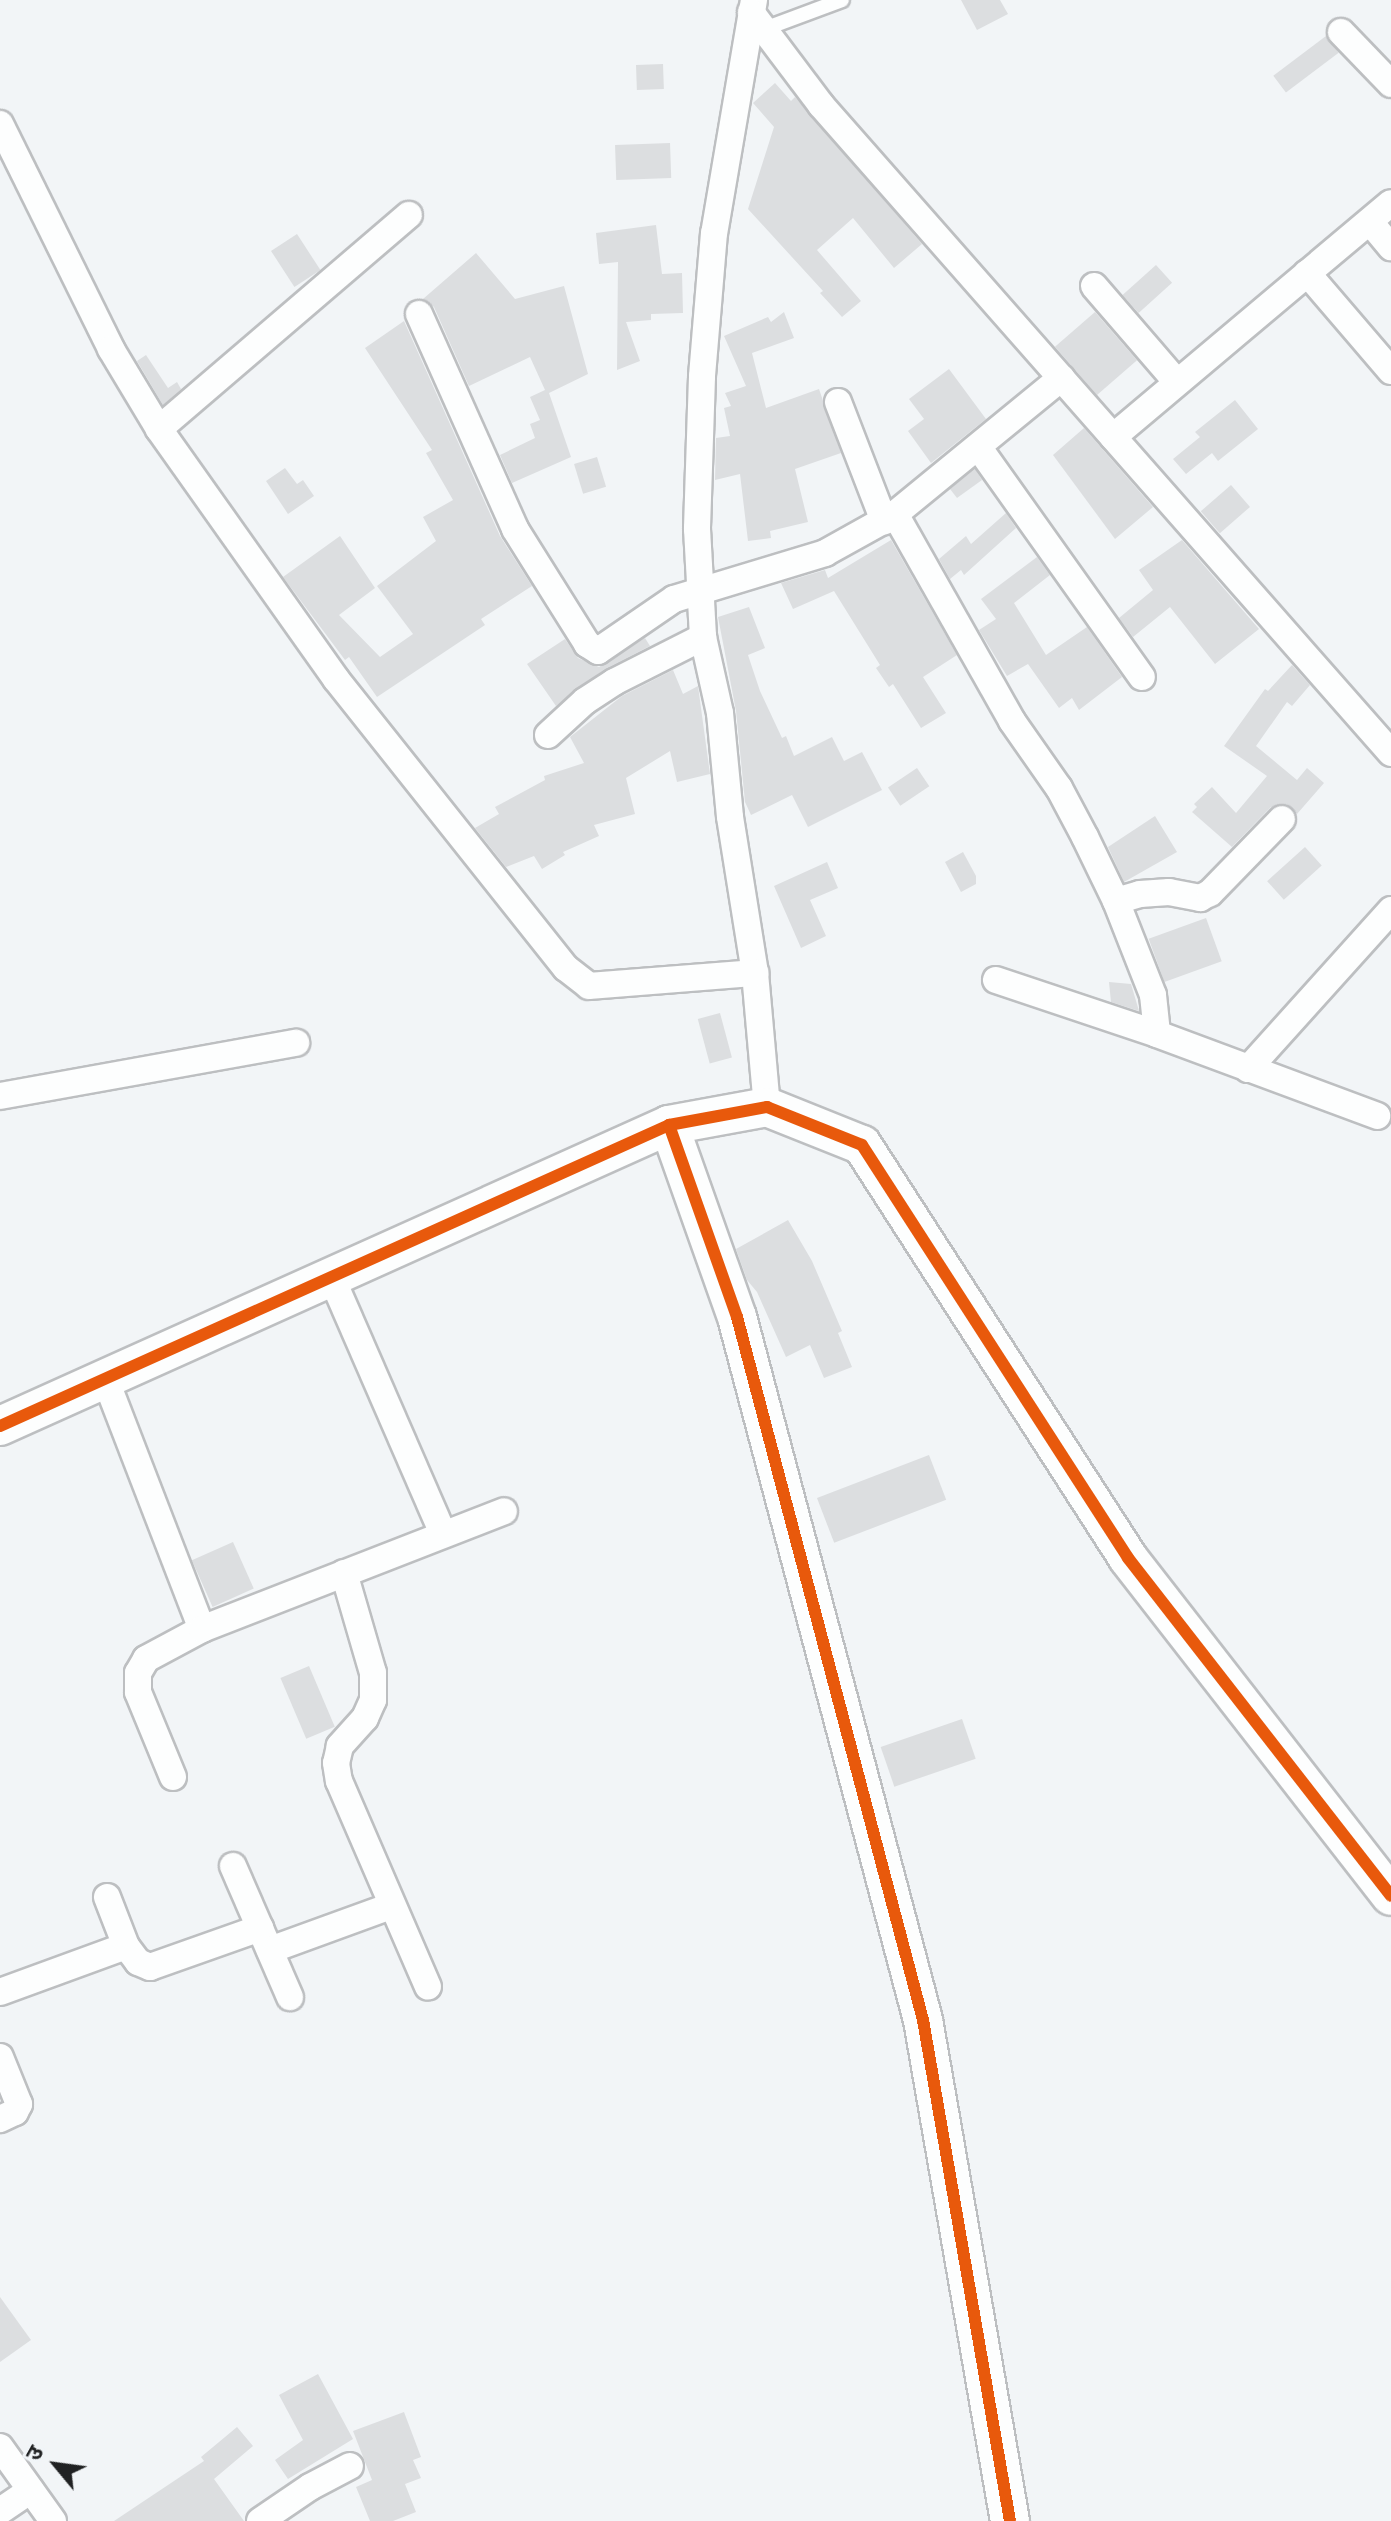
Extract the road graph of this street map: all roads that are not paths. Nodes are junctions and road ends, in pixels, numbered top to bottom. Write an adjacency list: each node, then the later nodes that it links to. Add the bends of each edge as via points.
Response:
1 (842, 0): 2 (lane)
2 (756, 14): 14 (street, via 821,105); 21 (street, via 714,233 702,377)
3 (1341, 32): 4 (street)
4 (1391, 84)
5 (0, 124): 17 (street, via 111,349)
6 (1391, 203): 8 (street)
7 (409, 215): 17 (street)
8 (1370, 222): 9 (street); 10 (street)
9 (1391, 247)
10 (1307, 273): 13 (street); 15 (street)
11 (1094, 286): 15 (street)
12 (419, 314): 21 (street, via 499,499 592,650)
13 (1391, 371)
14 (1061, 378): 18 (street); 19 (street)
15 (1177, 382): 18 (street)
16 (838, 402): 20 (street)
17 (159, 429): 29 (street, via 336,679 578,981 606,986)
18 (1113, 437): 25 (street)
19 (979, 448): 20 (street); 23 (street)
20 (889, 517): 21 (street, via 825,553); 27 (street, via 1012,721 1059,788)
21 (698, 589): 22 (street)
22 (703, 637): 24 (street, via 614,682); 29 (street, via 720,713)
23 (1142, 677)
24 (548, 735)
25 (1391, 753)
26 (1282, 819): 27 (street, via 1200,898 1169,892)
27 (1116, 901): 31 (street, via 1153,995)
28 (1391, 910): 33 (street)
29 (755, 973): 35 (street)
30 (996, 980): 31 (street)
31 (1157, 1034): 33 (street)
32 (296, 1043): 34 (street)
33 (1248, 1069): 36 (street)
34 (0, 1096)
35 (767, 1107): 37 (street); 47 (street, via 862,1145 1128,1558)
36 (1377, 1116)
37 (669, 1125): 38 (street); 63 (street, via 737,1317 923,2020)
38 (331, 1276): 39 (street); 42 (street)
39 (105, 1378): 40 (street); 44 (street)
40 (0, 1426)
41 (504, 1511): 42 (street)
42 (443, 1533): 43 (street)
43 (344, 1573): 44 (street); 49 (street, via 373,1673 373,1700 340,1746 336,1763)
44 (202, 1629): 45 (street, via 146,1659 138,1673 138,1692)
45 (173, 1777)
46 (233, 1866): 50 (street)
47 (1391, 1896)
48 (107, 1897): 51 (street)
49 (391, 1906): 50 (street); 52 (street)
50 (265, 1939): 51 (street, via 150,1967 138,1962); 54 (street)
51 (126, 1946): 53 (street)
52 (428, 1987)
53 (0, 1992)
54 (290, 1997)
55 (0, 2057): 56 (street, via 19,2104)
56 (0, 2119)
57 (0, 2447): 59 (street)
58 (350, 2466): 62 (street)
59 (31, 2490): 60 (street); 61 (street)
60 (0, 2511)
61 (53, 2521)
62 (260, 2521)
63 (1010, 2521)

